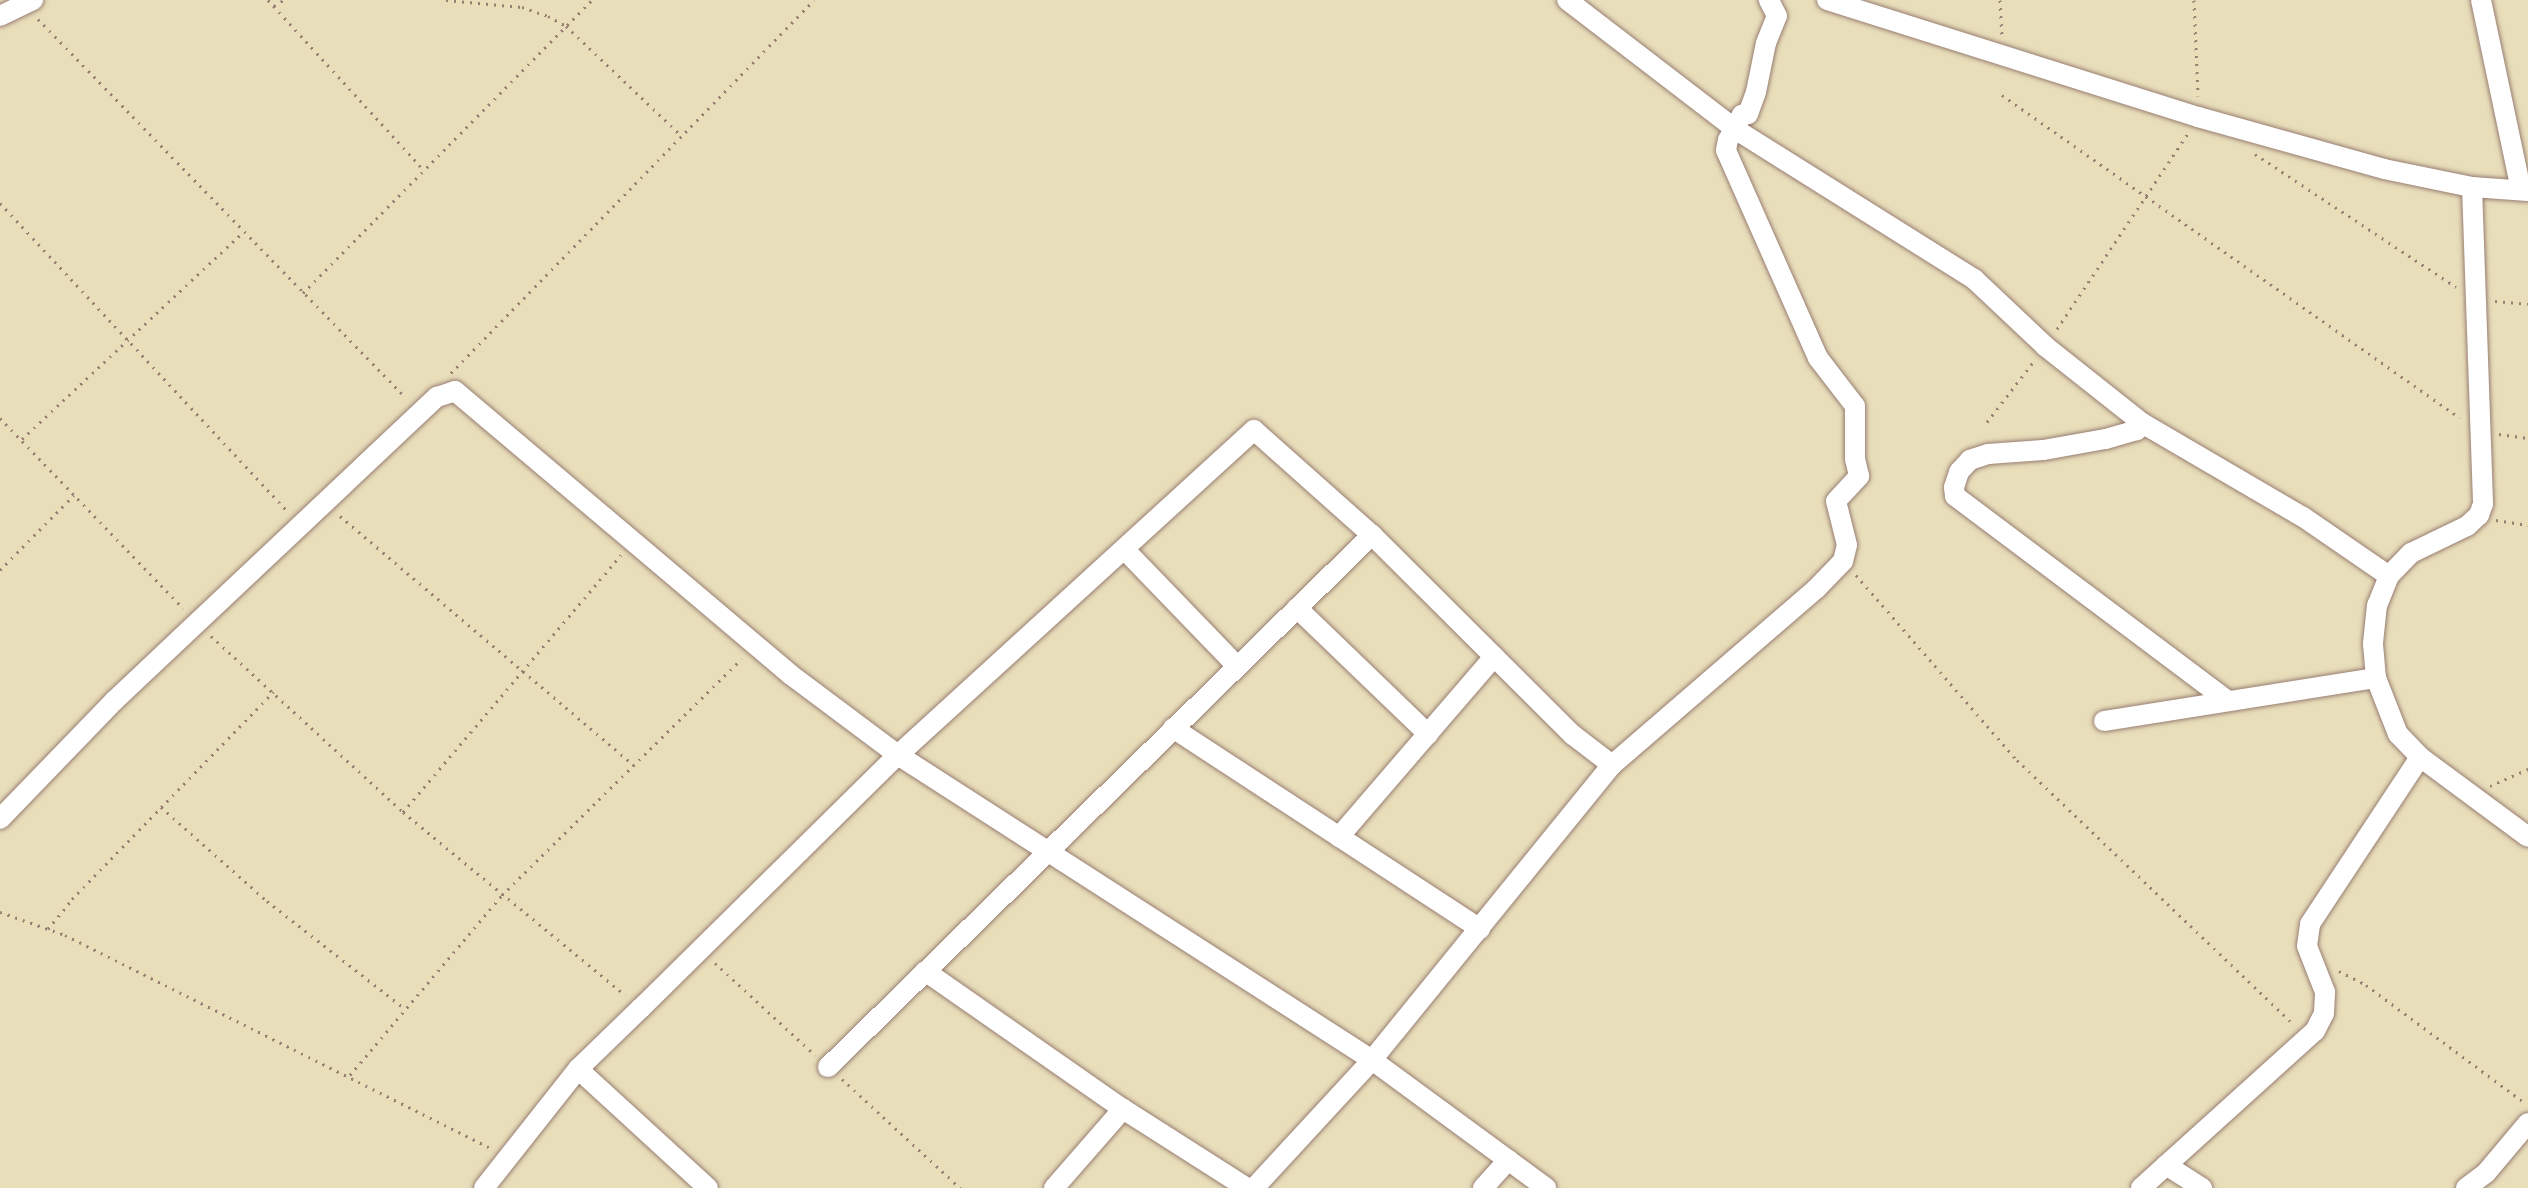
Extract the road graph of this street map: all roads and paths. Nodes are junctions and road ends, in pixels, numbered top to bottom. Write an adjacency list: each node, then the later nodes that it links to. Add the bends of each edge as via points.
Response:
1 (268, 0): 13 (path)
2 (284, 0): 13 (path)
3 (446, 0): 15 (path, via 522,7)
4 (592, 0): 15 (path)
5 (814, 0): 20 (path)
6 (1567, 0): 19 (street)
7 (1769, 0): 19 (street, via 1777,16 1748,114)
8 (1827, 0): 16 (street)
9 (2000, 0): 16 (path)
10 (2194, 0): 18 (path)
11 (2481, 0): 24 (street)
12 (29, 3): 14 (street); 27 (path)
13 (273, 7): 22 (path)
14 (0, 16)
15 (566, 26): 20 (path); 22 (path)
16 (2004, 56): 18 (street)
17 (2002, 95): 25 (path)
18 (2198, 117): 23 (street, via 2384,169); 25 (path)
19 (1735, 129): 32 (street, via 1974,279); 49 (street, via 1726,150 1729,161 1818,358 1855,406 1859,476 1836,501 1846,536)
20 (680, 134): 33 (path, via 457,364)
21 (2251, 152): 29 (path)
22 (424, 170): 28 (path)
23 (2472, 187): 24 (street); 29 (street)
24 (2524, 191)
25 (2148, 197): 32 (path); 38 (path)
26 (0, 203): 31 (path)
27 (244, 231): 28 (path); 31 (path)
28 (303, 293): 34 (path)
29 (2476, 300): 30 (path); 38 (street)
30 (2528, 304)
31 (127, 340): 40 (path); 44 (path)
32 (2045, 346): 36 (path); 37 (street)
33 (449, 391): 34 (street); 47 (street)
34 (420, 413): 42 (street)
35 (0, 418): 40 (path)
36 (1987, 422)
37 (2142, 423): 51 (street, via 2303,517); 60 (street, via 2137,430 2105,439 1970,460 1959,472 1955,496)
38 (2480, 432): 39 (path); 43 (street)
39 (2528, 438)
40 (21, 440): 41 (path)
41 (74, 495): 50 (path); 53 (path)
42 (324, 503): 44 (street); 57 (path)
43 (2479, 515): 45 (path); 51 (street, via 2411,553)
44 (301, 525): 53 (street)
45 (2528, 525)
46 (1372, 535): 48 (street, via 1254,430); 52 (street); 55 (street)
47 (633, 541): 54 (street); 57 (path)
48 (1124, 549): 56 (street); 64 (street)
49 (1843, 561): 67 (street); 84 (path, via 2036,780)
50 (0, 570)
51 (2389, 576): 58 (street, via 2377,605)
52 (1297, 608): 56 (street); 63 (street)
53 (197, 622): 59 (path); 72 (street)
54 (755, 645): 64 (street); 66 (path)
55 (1494, 657): 63 (street); 67 (street, via 1573,735)
56 (1237, 666): 62 (street)
57 (522, 671): 66 (path); 71 (path)
58 (2376, 678): 60 (street); 65 (street, via 2398,734)
59 (273, 692): 70 (path); 71 (path)
60 (2227, 700): 61 (street)
61 (2104, 721)
62 (1173, 728): 73 (street); 75 (street)
63 (1428, 734): 73 (street)
64 (898, 755): 75 (street); 82 (street)
65 (2420, 757): 69 (street); 80 (street, via 2310,924)
66 (634, 765): 76 (path)
67 (1612, 765): 79 (street)
68 (2528, 769): 69 (path, via 2500,780)
69 (2478, 797): 74 (street)
70 (161, 807): 78 (path); 83 (path, via 267,901)
71 (403, 812): 76 (path)
72 (0, 819)
73 (1339, 837): 79 (street)
74 (2528, 837)
75 (1047, 851): 81 (street); 85 (street)
76 (502, 895): 82 (path); 83 (path)
77 (0, 912): 78 (path)
78 (48, 929): 88 (path)
79 (1480, 929): 85 (street)
80 (2312, 957): 84 (street, via 2325,1003); 89 (path, via 2366,985)
81 (925, 971): 86 (street); 90 (street)
82 (641, 1008): 87 (street)
83 (405, 1009): 88 (path)
84 (2308, 1038): 94 (street)
85 (1372, 1060): 93 (street); 99 (street)
86 (828, 1067)
87 (578, 1069): 92 (street); 96 (street)
88 (350, 1075): 92 (path)
89 (2528, 1105)
90 (1123, 1109): 97 (street); 98 (street)
91 (2523, 1137): 104 (street)
92 (509, 1158): 95 (street)
93 (1508, 1160): 100 (street); 101 (street)
94 (2166, 1165): 102 (street); 103 (street)
95 (484, 1188)
96 (708, 1188)
97 (1054, 1188)
98 (1247, 1188)
99 (1254, 1188)
100 (1483, 1188)
101 (1546, 1188)
102 (2141, 1188)
103 (2202, 1188)
104 (2466, 1188)

